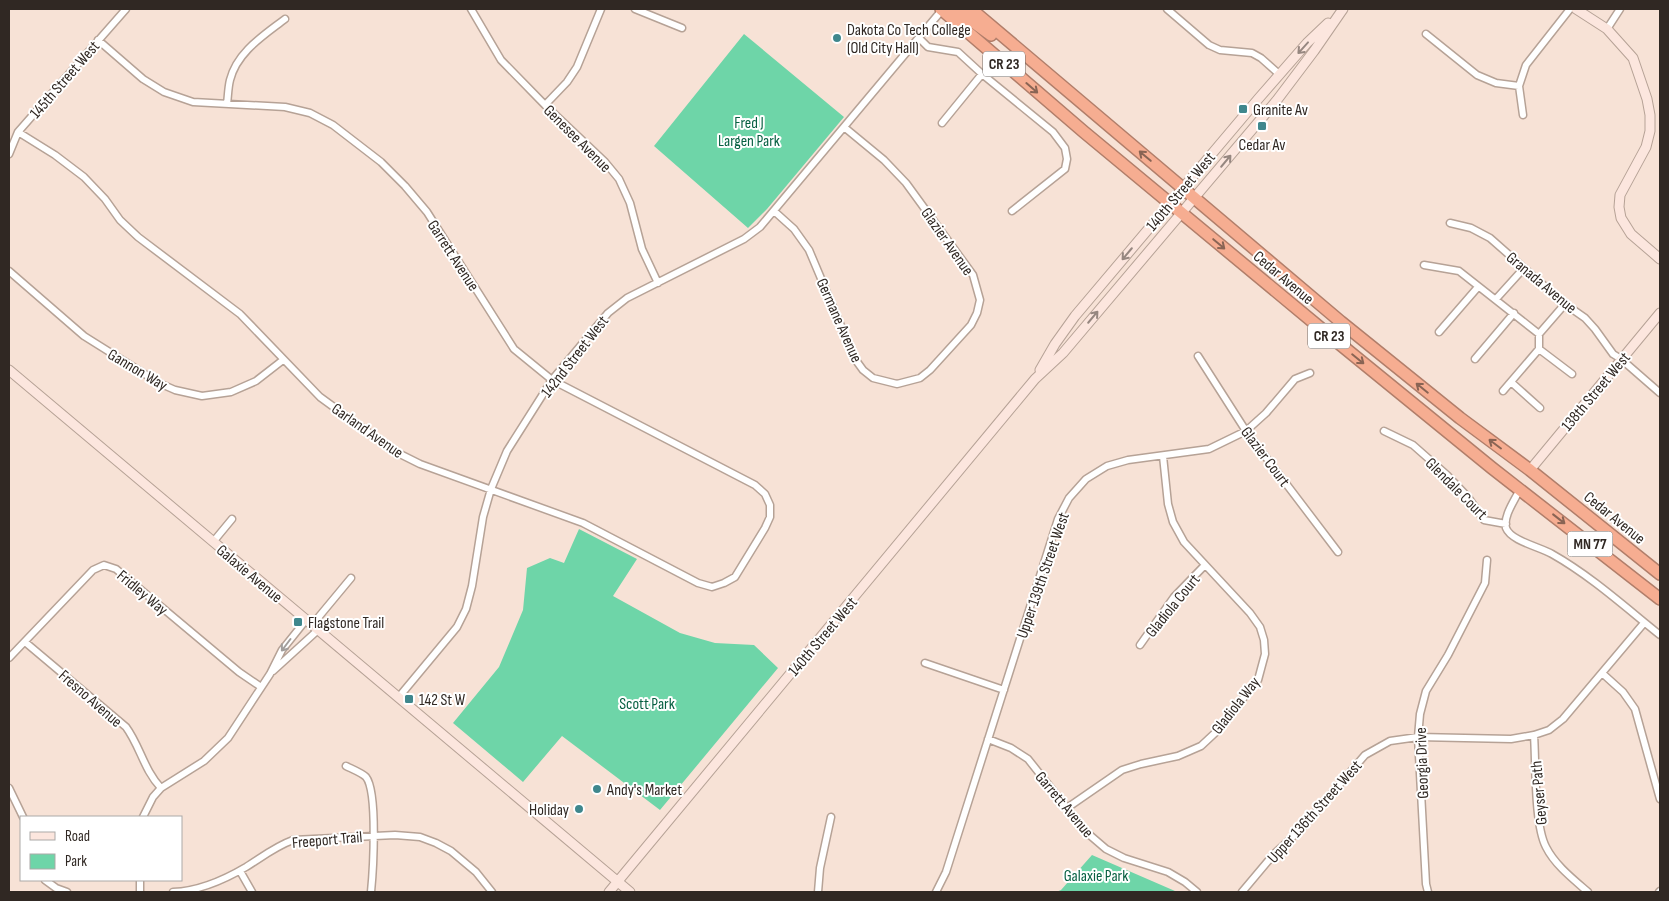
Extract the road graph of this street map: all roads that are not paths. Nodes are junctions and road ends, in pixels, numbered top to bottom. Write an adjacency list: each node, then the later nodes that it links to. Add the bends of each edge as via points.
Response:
1 (126, 9): 17 (street, 145th Street West)
2 (471, 9): 23 (street, Genesee Avenue, via 502,60)
3 (601, 9): 23 (street, via 577,67)
4 (635, 9): 13 (street)
5 (947, 9): 16 (street, 142nd Street West); 18 (highway, via 962,13 996,39); 31 (highway, Cedar Avenue / CR 23, one-way to 31)
6 (971, 9): 18 (highway, Cedar Avenue / CR 23)
7 (1167, 9): 20 (street, via 1209,45 1220,50 1252,53)
8 (1570, 9): 21 (street, via 1526,66)
9 (1576, 9): 14 (street)
10 (1620, 9): 14 (street)
11 (1341, 12): 20 (street, 140th Street West, one-way to 20, via 1306,43); 30 (street, 140th Street West, one-way to 11, via 1277,100)
12 (285, 19): 22 (street, via 252,44 240,58 230,80)
13 (682, 28)
14 (1607, 29): 36 (street, via 1633,58 1650,115 1646,147 1620,195 1621,218 1630,234)
15 (1426, 34): 21 (street, via 1477,75 1496,83)
16 (918, 38): 19 (street, via 928,47 958,52); 26 (street, 142nd Street West)
17 (98, 40): 22 (street, Garrett Avenue, via 143,79 164,92 193,102); 27 (street, 145th Street West)
18 (1017, 48): 29 (highway, Cedar Avenue / CR 23, one-way to 18)
19 (982, 74): 25 (street); 33 (street, via 1053,132 1065,148 1068,159 1065,169)
20 (1279, 74): 29 (street, 140th Street West)
21 (1519, 86): 24 (street)
22 (227, 104): 58 (street, Garrett Avenue, via 285,107 310,113 333,125 380,162 426,212 514,349)
23 (545, 105): 40 (street, Genesee Avenue, via 605,162 619,180 630,203 642,249)
24 (1524, 115)
25 (942, 123)
26 (844, 127): 32 (street, 142nd Street West); 54 (street, Glazier Avenue, via 906,183 973,275 980,300 978,312 971,325)
27 (18, 132): 28 (street, 145th Street West); 52 (street, Garland Avenue, via 55,154 84,177 138,237 240,314)
28 (9, 154)
29 (1182, 188): 30 (highway, Cedar Avenue / CR 23); 31 (street, 140th Street West)
30 (1194, 198): 34 (street, 140th Street West); 66 (highway, Cedar Avenue / CR 23, one-way to 30, via 1341,322)
31 (1169, 203): 34 (highway, Cedar Avenue / CR 23); 57 (street, 140th Street West, one-way to 57, via 1076,316)
32 (774, 211): 40 (street, 142nd Street West, via 744,239); 54 (street, Germane Avenue, via 794,229 809,250 855,359 863,370 874,378 897,384 920,378)
33 (1012, 211)
34 (1182, 213): 57 (street, 140th Street West, one-way to 34, via 1063,353); 68 (highway, Cedar Avenue / CR 23, one-way to 68)
35 (1450, 223): 38 (street, Granada Avenue, via 1484,234)
36 (1660, 259)
37 (1424, 265): 41 (street, via 1459,272)
38 (1524, 268): 42 (street); 43 (street, Granada Avenue)
39 (9, 271): 52 (street, Gannon Way, via 84,336 158,383 175,390 202,396 231,392 256,381)
40 (658, 282): 58 (street, 142nd Street West, via 627,298 608,313)
41 (1478, 287): 42 (street); 46 (street)
42 (1496, 299): 45 (street)
43 (1565, 304): 47 (street); 51 (street, Granada Avenue, via 1590,323 1607,348)
44 (1660, 313): 51 (street, 138th Street West)
45 (1514, 314): 47 (street); 50 (street)
46 (1439, 332)
47 (1539, 334): 48 (street)
48 (1539, 349): 56 (street); 59 (street)
49 (1198, 356): 63 (street, Glazier Court)
50 (1474, 359)
51 (1621, 359): 61 (street, Granada Avenue); 66 (street, 138th Street West)
52 (283, 360): 67 (street, Garland Avenue, via 320,397 394,451 420,464)
53 (9, 370): 72 (street, Galaxie Avenue)
54 (930, 370)
55 (1310, 373): 63 (street, Upper 139th Street West, via 1295,379)
56 (1572, 374)
57 (1035, 379): 105 (street, 140th Street West)
58 (552, 380): 67 (street, 142nd Street West, via 507,451); 71 (street, Garrett Avenue, via 755,485 765,494 770,505 770,517)
59 (1511, 382): 60 (street); 62 (street)
60 (1503, 391)
61 (1660, 393)
62 (1540, 408)
63 (1246, 431): 65 (street, Upper 139th Street West, via 1209,449); 73 (street, Glazier Court)
64 (1384, 431): 70 (street, Glendale Court, via 1413,445 1448,475 1484,520)
65 (1163, 456): 75 (street, Gladiola Way, via 1173,522 1184,542); 89 (street, Upper 139th Street West, via 1108,466 1086,479 1069,498 1058,519)
66 (1530, 470): 76 (highway, Cedar Avenue / MN 77)
67 (490, 489): 71 (street, Garland Avenue, via 583,523 698,583 712,587 735,577); 90 (street, 142nd Street West, via 466,608 457,627)
68 (1520, 489): 70 (street); 78 (highway, Cedar Avenue / MN 77, one-way to 78)
69 (232, 519): 72 (street)
70 (1506, 521): 79 (street, via 1511,536 1550,553 1582,573)
71 (765, 528)
72 (213, 542): 80 (street, Galaxie Avenue)
73 (1338, 552)
74 (1486, 560): 92 (street, Georgia Drive, via 1485,583 1426,691)
75 (1205, 565): 83 (street, Gladiola Court, via 1174,597); 98 (street, Gladiola Way, via 1260,627 1265,654 1258,680 1201,746 1178,756 1122,770)
76 (1660, 574)
77 (351, 578): 80 (street)
78 (1660, 599)
79 (1644, 622): 81 (street); 86 (street, Upper 136th Street West)
80 (312, 625): 87 (street); 87 (street, one-way to 87, via 282,650); 90 (street, Galaxie Avenue)
81 (1660, 635)
82 (25, 642): 84 (street, Fridley Way); 88 (street, Fridley Way, via 93,570 110,566); 96 (street, Fresno Avenue, via 126,727 149,774)
83 (1140, 645)
84 (9, 658)
85 (925, 663): 89 (street)
86 (1602, 673): 91 (street, Upper 136th Street West, via 1563,719 1549,730); 97 (street, via 1623,692 1635,709)
87 (270, 674): 88 (street)
88 (261, 688): 96 (street, via 221,746 195,768)
89 (1004, 690): 93 (street, Upper 139th Street West)
90 (398, 698): 105 (street, Galaxie Avenue)
91 (1534, 735): 92 (street, Upper 136th Street West, via 1511,739); 118 (street, Geyser Path, via 1539,823 1545,846 1558,865)
92 (1418, 737): 116 (street, Upper 136th Street West, via 1390,741 1365,755); 117 (street, Georgia Drive)
93 (988, 739): 98 (street, Garrett Avenue, via 1028,759); 114 (street, Upper 139th Street West, via 946,872)
94 (346, 766): 102 (street, via 366,777 370,784)
95 (9, 788): 99 (street)
96 (161, 788): 100 (street, via 152,797)
97 (1660, 799)
98 (1066, 808): 115 (street, Garrett Avenue, via 1106,849 1168,872)
99 (23, 816)
100 (144, 816)
101 (831, 817): 113 (street)
102 (373, 835): 103 (street, Freeport Trail, via 293,840); 109 (street); 110 (street, Freeport Trail, via 411,835 436,842 476,872)
103 (240, 871): 107 (street, Freeport Trail, via 211,884); 108 (street)
104 (46, 881): 106 (street)
105 (618, 882): 111 (street, 140th Street West); 112 (street, Galaxie Avenue)
106 (67, 892)
107 (173, 892)
108 (252, 892)
109 (371, 892)
110 (492, 892)
111 (609, 892)
112 (630, 892)
113 (818, 892)
114 (936, 892)
115 (1197, 892)
116 (1242, 892)
117 (1428, 892)
118 (1588, 892)

